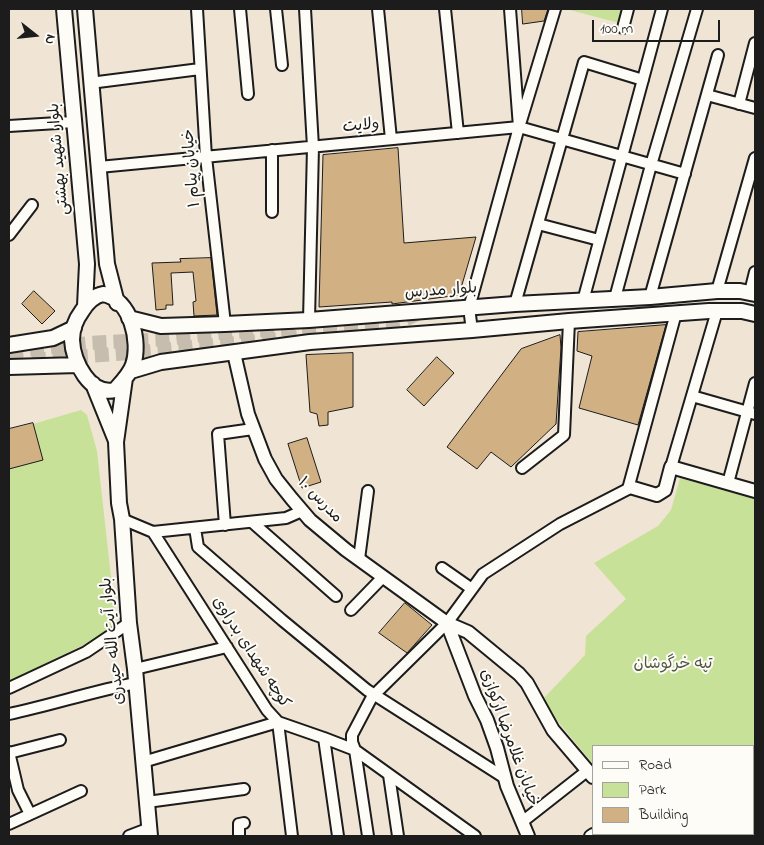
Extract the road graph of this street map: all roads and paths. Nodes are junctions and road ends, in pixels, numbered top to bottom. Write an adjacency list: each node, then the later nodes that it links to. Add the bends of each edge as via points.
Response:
1 (64, 9): 25 (main road, بلوار شهید بهشتی)
2 (85, 9): 20 (main road)
3 (196, 9): 18 (street, خیابان پیام ۱)
4 (240, 9): 21 (street)
5 (276, 9): 17 (street)
6 (305, 9): 31 (street)
7 (378, 9): 29 (street)
8 (445, 9): 28 (street)
9 (510, 9): 27 (street)
10 (555, 9): 27 (street)
11 (628, 9): 14 (street)
12 (662, 9): 19 (street)
13 (697, 9): 36 (street)
14 (623, 28)
15 (755, 43): 23 (street)
16 (718, 55): 22 (street)
17 (282, 65)
18 (200, 69): 20 (street); 34 (street, خیابان پیام ۱)
19 (643, 80): 30 (street, via 584,62); 33 (street)
20 (90, 83): 37 (main road)
21 (248, 94)
22 (707, 95): 23 (street); 38 (street)
23 (739, 104): 24 (street)
24 (755, 108)
25 (74, 122): 26 (street); 44 (main road, بلوار شهید بهشتی)
26 (9, 126)
27 (519, 127): 28 (street, ولایت); 30 (street); 55 (street)
28 (458, 133): 29 (street, ولایت)
29 (392, 139): 31 (street, ولایت)
30 (562, 139): 33 (street); 41 (street)
31 (313, 147): 32 (street, ولایت); 60 (street)
32 (272, 150): 34 (street, ولایت); 40 (street)
33 (622, 156): 36 (street); 43 (street)
34 (206, 157): 37 (street, ولایت); 62 (street, خیابان پیام ۱)
35 (755, 158): 47 (street)
36 (651, 165): 38 (street); 50 (street)
37 (99, 167): 45 (main road)
38 (685, 174): 49 (street)
39 (32, 205): 42 (street)
40 (272, 212)
41 (538, 224): 43 (street); 53 (street)
42 (9, 235)
43 (599, 240): 51 (street)
44 (87, 264): 45 (main road, via 96,270); 54 (main road, بلوار شهید بهشتی)
45 (107, 264): 52 (main road)
46 (755, 272): 48 (street)
47 (717, 291): 48 (main road, بلوار مدرس); 49 (main road, بلوار مدرس)
48 (752, 293)
49 (650, 297): 50 (main road, بلوار مدرس)
50 (616, 298): 51 (main road, بلوار مدرس)
51 (583, 301): 53 (main road, بلوار مدرس)
52 (118, 302): 54 (main road, via 102,294 93,297); 59 (main road)
53 (515, 304): 55 (main road, بلوار مدرس)
54 (85, 306): 63 (main road)
55 (469, 308): 60 (main road, بلوار مدرس); 64 (street)
56 (717, 311): 57 (main road); 58 (main road); 72 (street)
57 (676, 313): 61 (main road); 79 (street)
58 (755, 314)
59 (129, 318): 62 (main road, بلوار مدرس, via 161,326); 69 (main road, via 136,337 136,352)
60 (309, 320): 62 (main road, بلوار مدرس)
61 (569, 320): 64 (main road); 77 (street, via 564,436)
62 (225, 324)
63 (74, 328): 65 (main road, via 53,338); 67 (main road, via 72,339)
64 (472, 330): 66 (main road, via 310,342)
65 (9, 345)
66 (234, 353): 69 (main road, via 161,362); 74 (street, مدرس ۱۰)
67 (78, 365): 68 (main road); 71 (main road)
68 (9, 367)
69 (128, 374): 71 (main road, via 115,390 103,391); 75 (main road, بلوار آیت الله حیدری)
70 (755, 383): 73 (street)
71 (93, 384): 75 (main road, بلوار آیت الله حیدری)
72 (692, 396): 73 (street); 76 (street)
73 (751, 413): 78 (street)
74 (253, 429): 82 (street, مدرس ۱۰, via 276,479); 85 (street, via 218,434)
75 (116, 442): 83 (main road, بلوار آیت الله حیدری)
76 (672, 467): 78 (street); 79 (street, via 665,490 657,495)
77 (522, 468)
78 (728, 483): 80 (street)
79 (630, 487): 91 (street, via 560,524 483,574)
80 (755, 491)
81 (368, 492): 88 (street)
82 (302, 511): 84 (street, via 286,518); 88 (street, مدرس ۱۰)
83 (122, 520): 87 (street); 94 (main road, بلوار آیت الله حیدری)
84 (252, 522): 85 (street); 92 (street)
85 (225, 525): 86 (street)
86 (195, 528): 87 (street); 99 (street, via 198,547)
87 (153, 532): 96 (street, کوچه شهدای بدراوی)
88 (359, 560): 90 (street, مدرس ۱۰)
89 (442, 568): 91 (street)
90 (383, 577): 93 (street); 95 (street, مدرس ۱۰)
91 (472, 590): 95 (street)
92 (336, 596)
93 (351, 610)
94 (128, 623): 97 (main road, بلوار آیت الله حیدری); 98 (street, via 86,652)
95 (447, 624): 99 (street); 107 (street, مدرس ۱۰, via 468,632 487,646 527,683 553,730); 109 (street, خیابان غلامرضا ارکوازی, via 487,720)
96 (227, 647): 97 (street); 101 (street, کوچه شهدای بدراوی)
97 (136, 676): 100 (street, via 68,700); 106 (main road, بلوار آیت الله حیدری)
98 (9, 688)
99 (377, 697): 104 (street, via 352,735); 109 (street)
100 (9, 714)
101 (278, 722): 102 (street, کوچه شهدای بدراوی); 106 (street); 121 (street)
102 (324, 738): 104 (street, کوچه شهدای بدراوی); 122 (street)
103 (60, 740): 105 (street)
104 (354, 750): 108 (street, کوچه شهدای بدراوی); 123 (street)
105 (9, 753): 113 (street, via 18,790)
106 (143, 762): 112 (main road, بلوار آیت الله حیدری)
107 (590, 774): 115 (street)
108 (389, 775): 116 (street, کوچه شهدای بدراوی); 124 (street)
109 (505, 778): 115 (street, خیابان غلامرضا ارکوازی)
110 (244, 789): 112 (street)
111 (81, 791): 113 (street)
112 (147, 802): 118 (main road, بلوار آیت الله حیدری)
113 (30, 814): 117 (street)
114 (244, 822): 120 (street, via 239,824)
115 (522, 822): 127 (street, خیابان غلامرضا ارکوازی)
116 (456, 823): 125 (street); 126 (street, کوچه شهدای بدراوی)
117 (9, 824)
118 (150, 832): 119 (street)
119 (129, 836)
120 (239, 836)
121 (292, 836)
122 (338, 836)
123 (368, 836)
124 (398, 836)
125 (458, 836)
126 (476, 836)
127 (528, 836)

